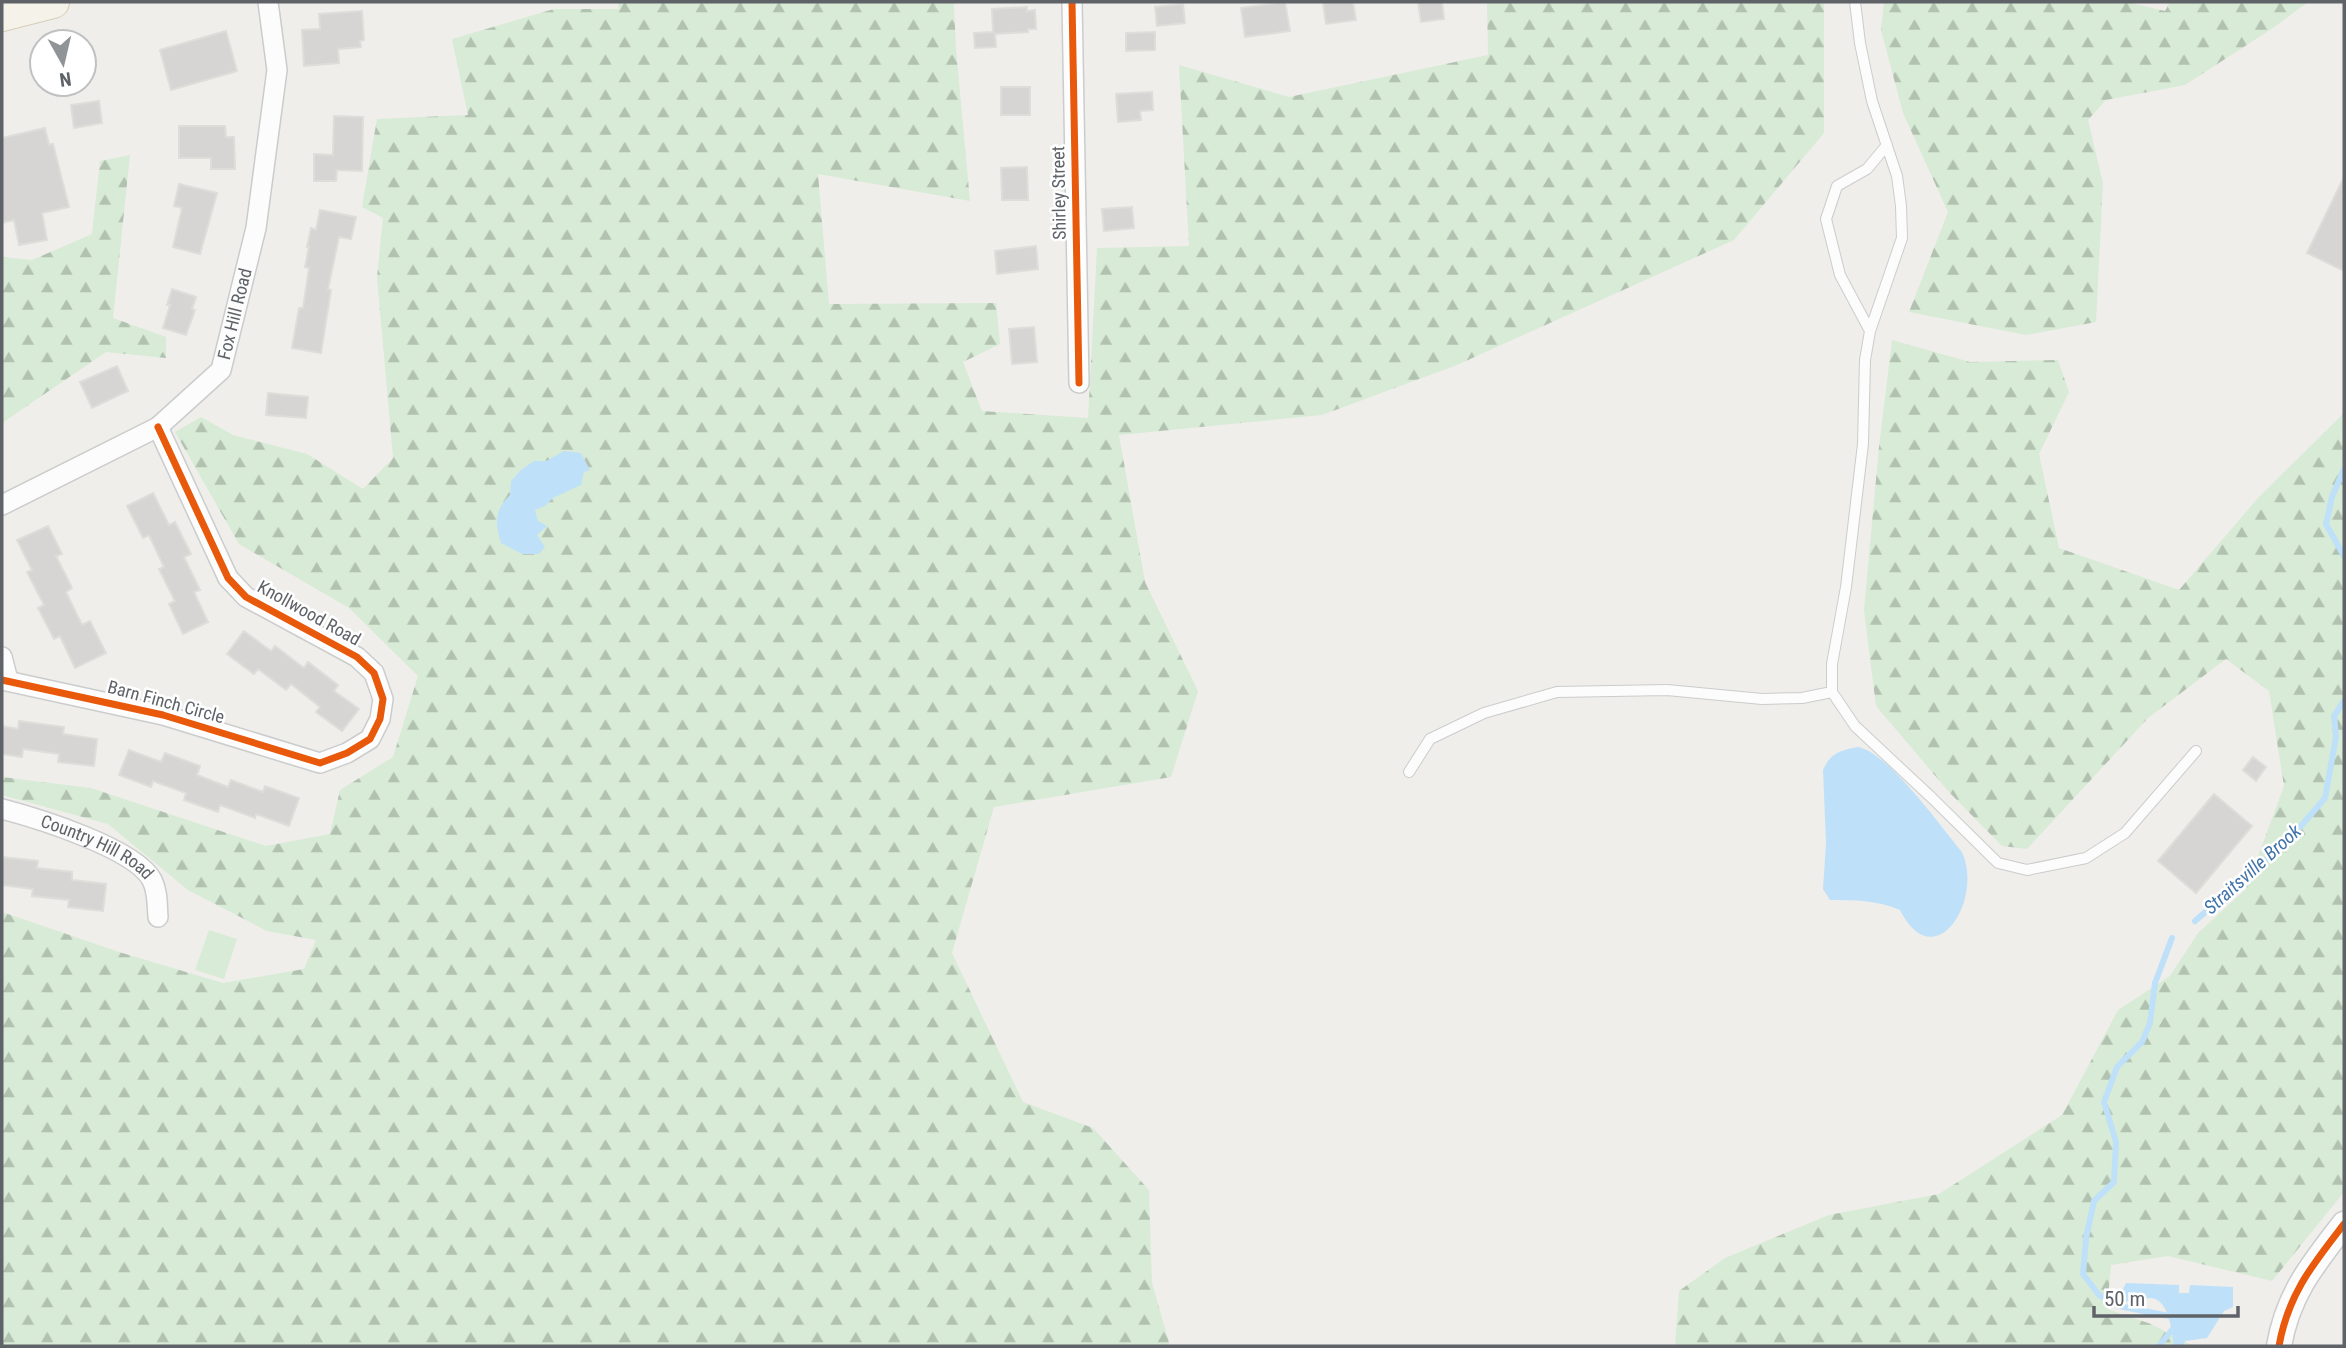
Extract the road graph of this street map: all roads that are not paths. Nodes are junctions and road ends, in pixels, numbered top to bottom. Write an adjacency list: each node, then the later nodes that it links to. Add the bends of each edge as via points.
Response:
1 (53, 2): 5 (main road)
2 (268, 2): 9 (street, Fox Hill Road, via 277,70 256,228 221,370)
3 (1072, 2): 8 (street, Shirley Street)
4 (1855, 2): 6 (lane, via 1872,101)
5 (2, 15)
6 (1887, 145): 7 (lane, via 1897,176 1902,237); 7 (lane, via 1867,169 1837,187 1826,219 1840,275)
7 (1870, 331): 13 (lane, via 1863,444)
8 (1079, 383)
9 (158, 427): 10 (street, Fox Hill Road); 15 (street, Knollwood Road, via 229,578 246,597 356,657 374,673 383,699 370,739)
10 (2, 505)
11 (2, 657): 12 (street)
12 (5, 680): 15 (street, Barn Finch Circle, via 163,715)
13 (1832, 692): 14 (lane, via 1855,726 1998,863 2026,870 2085,858 2125,833); 16 (lane, via 1762,699 1667,690 1558,692 1484,713 1430,739)
14 (2196, 751)
15 (320, 763)
16 (1409, 772)
17 (2, 809): 18 (street, Country Hill Road, via 77,833 138,866 151,878)
18 (159, 918)
19 (2344, 1224): 20 (street, via 2306,1273 2284,1319)
20 (2279, 1346)

